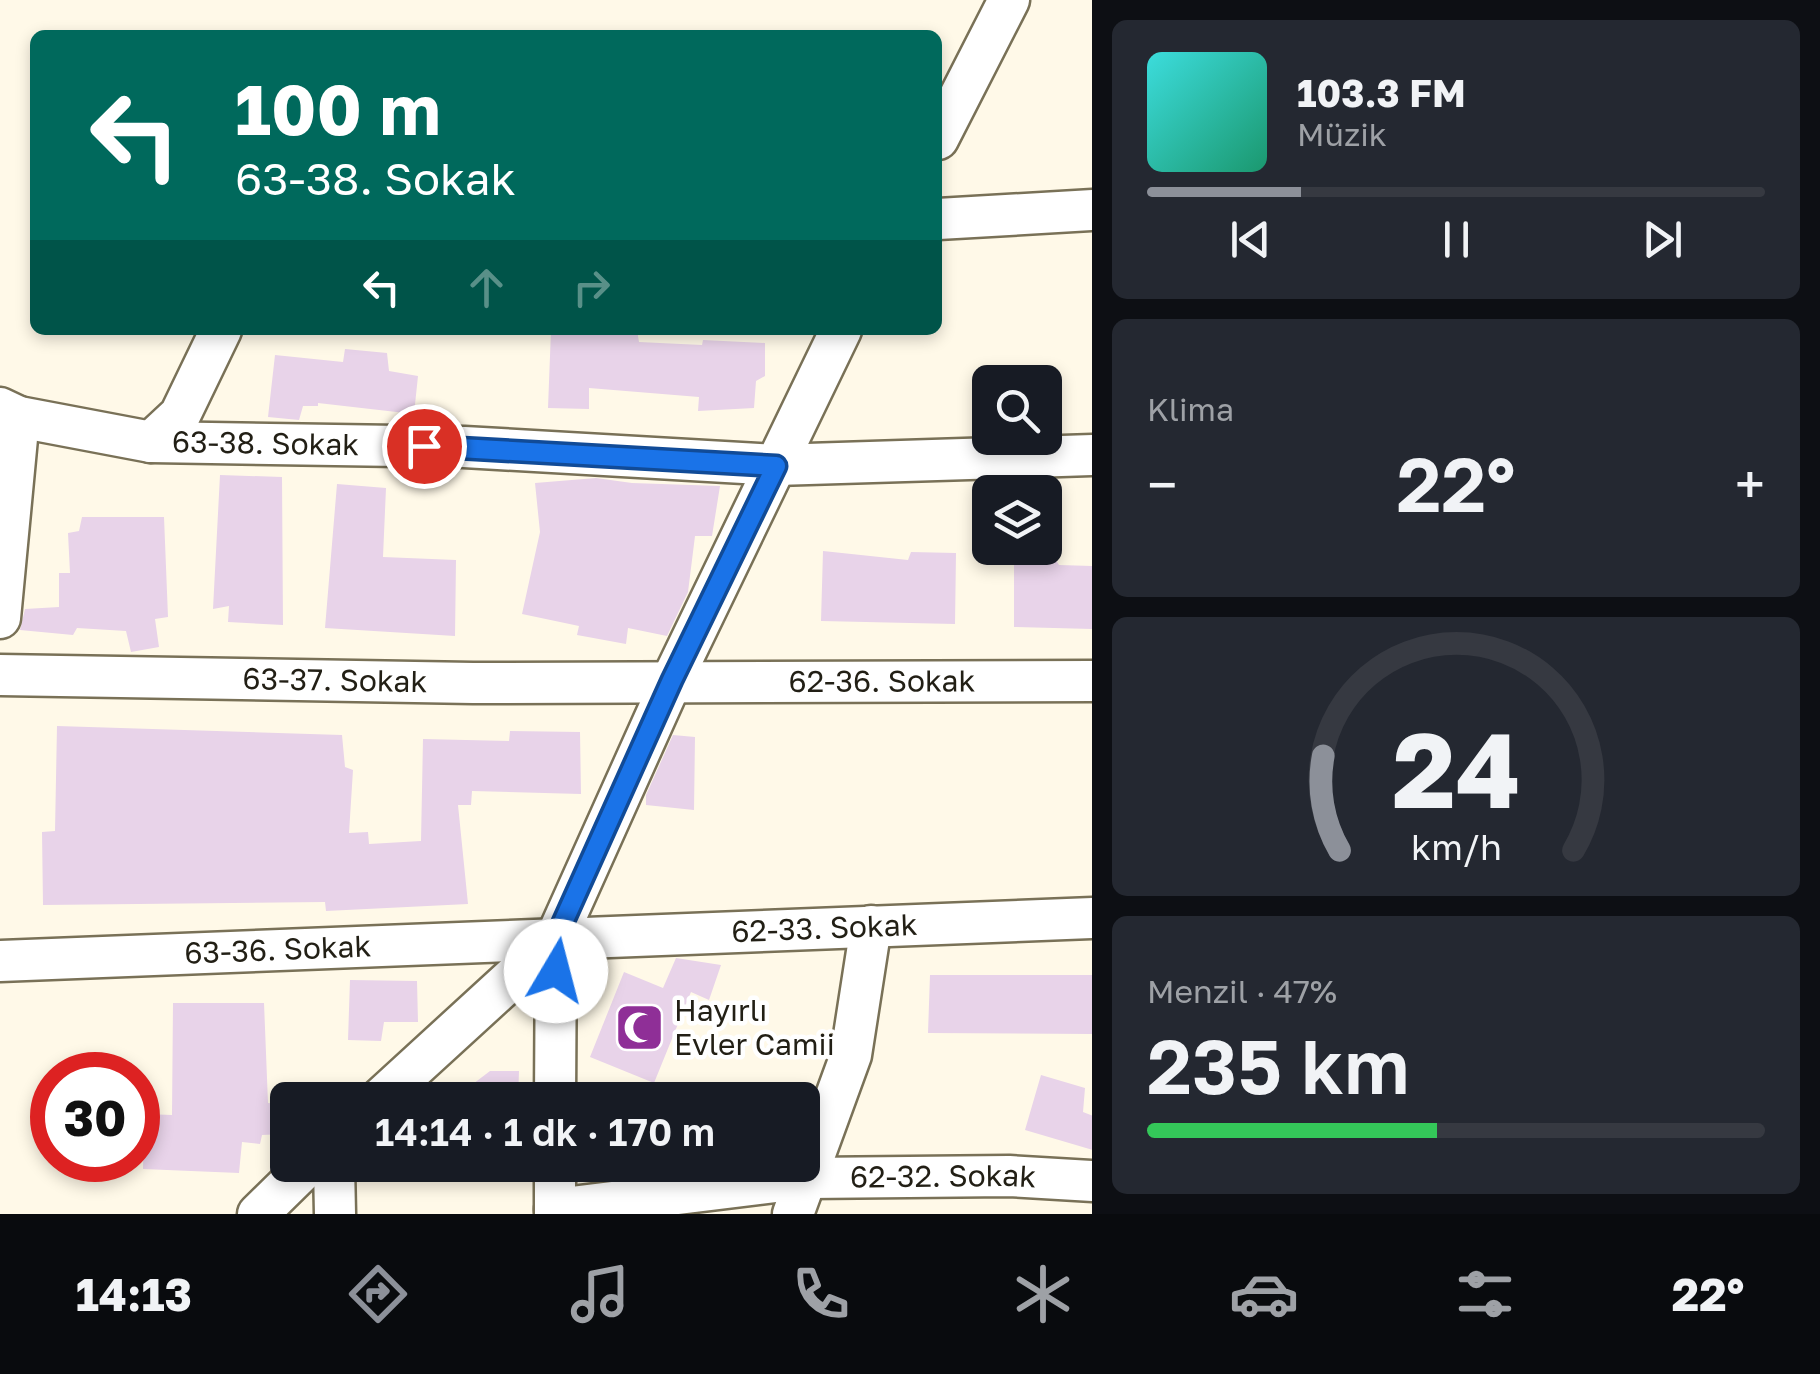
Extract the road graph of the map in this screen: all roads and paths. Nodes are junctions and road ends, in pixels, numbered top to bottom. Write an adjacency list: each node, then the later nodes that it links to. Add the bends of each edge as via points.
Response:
1 (1009, 0): 2 (street)
2 (942, 131)
3 (1092, 210): 4 (street)
4 (942, 219)
5 (219, 335): 8 (street, via 180,416)
6 (839, 335): 10 (street)
7 (9, 412): 8 (street, 63-38. Sokak); 11 (street)
8 (151, 442): 10 (street, 63-38. Sokak, via 464,447)
9 (1092, 455): 10 (street, 63-38. Sokak)
10 (776, 466): 13 (street)
11 (0, 618)
12 (0, 675): 13 (street, 63-37. Sokak)
13 (672, 680): 14 (street, 62-36. Sokak); 17 (street)
14 (1092, 681)
15 (1092, 918): 16 (street, 62-33. Sokak)
16 (871, 926): 17 (street, 62-33. Sokak); 25 (street, via 851,1055)
17 (556, 938): 18 (street, 63-36. Sokak); 19 (street); 20 (street)
18 (0, 961)
19 (399, 1082)
20 (555, 1082)
21 (291, 1182): 27 (street)
22 (335, 1182): 28 (street)
23 (555, 1182): 26 (street)
24 (1092, 1182): 25 (street, 62-32. Sokak, via 1009,1176)
25 (801, 1196): 26 (street, 62-32. Sokak)
26 (555, 1212)
27 (258, 1214)
28 (336, 1214)

